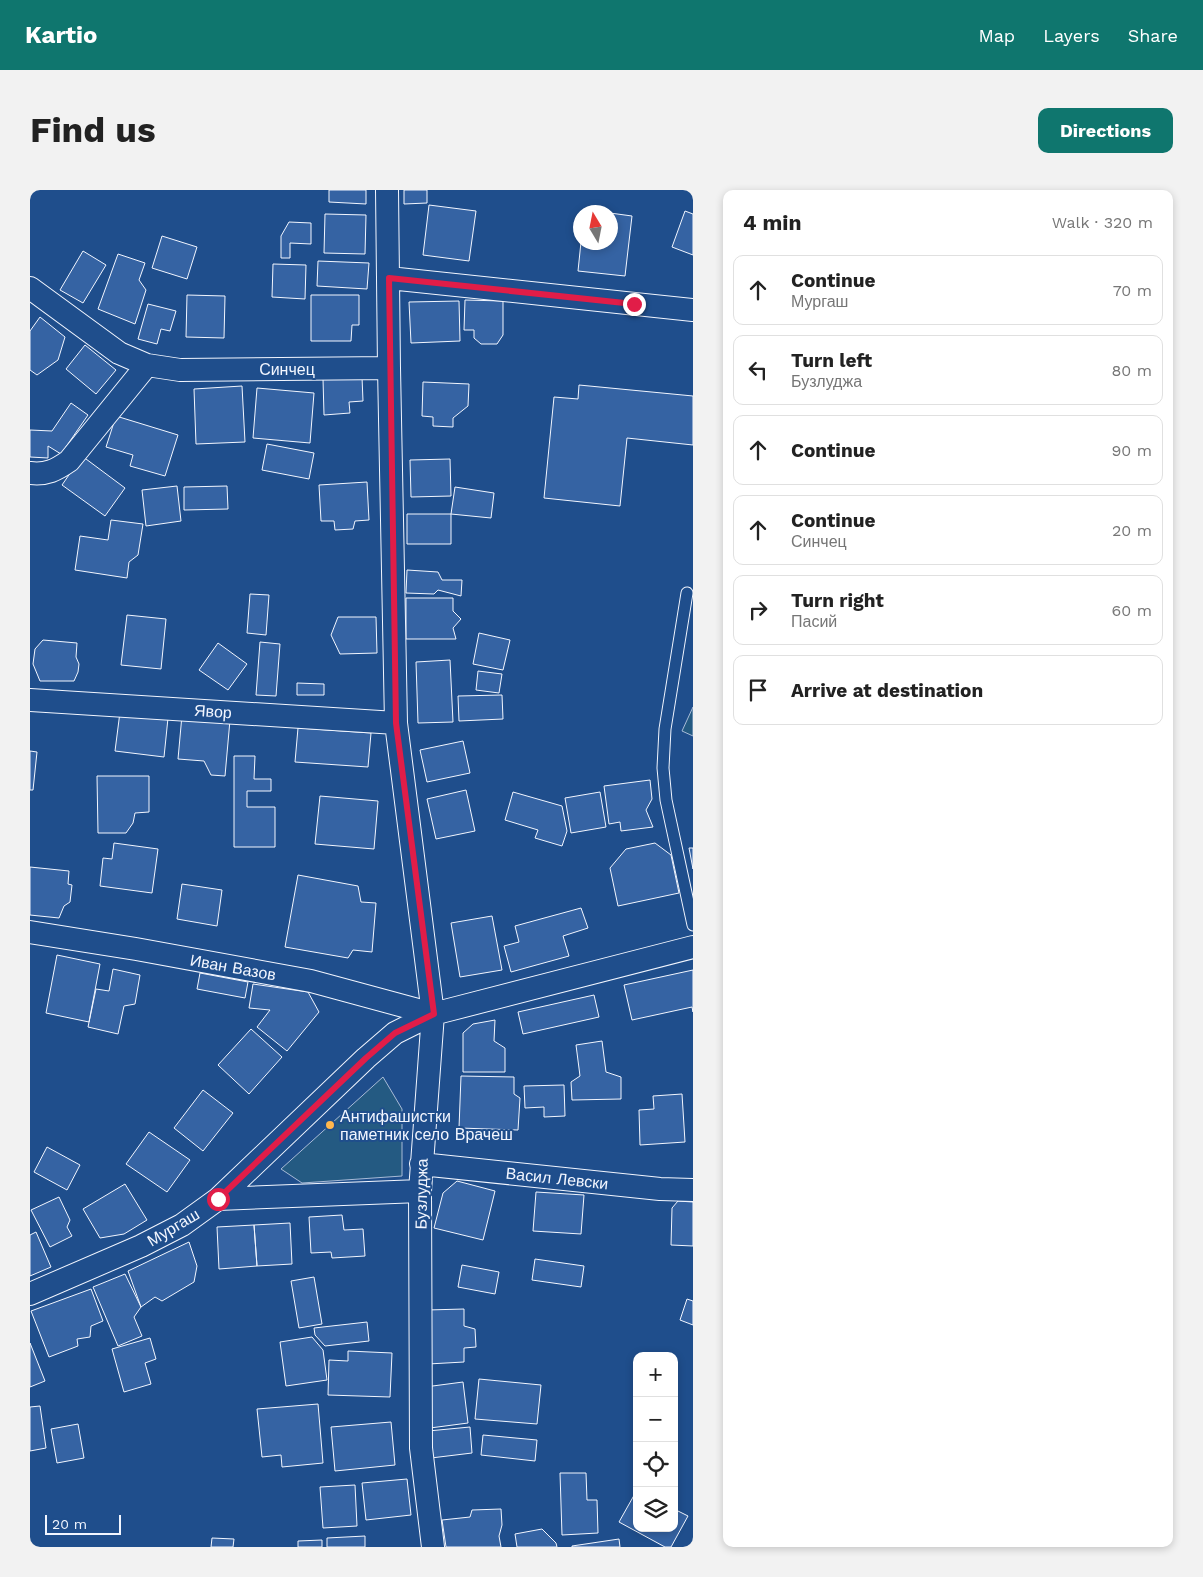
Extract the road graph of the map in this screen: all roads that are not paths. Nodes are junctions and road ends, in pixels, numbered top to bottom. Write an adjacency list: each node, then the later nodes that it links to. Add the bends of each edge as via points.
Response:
1 (387, 190): 2 (street)
2 (389, 278): 4 (street); 6 (street)
3 (30, 288): 5 (street, Синчец, via 119,353)
4 (693, 310)
5 (147, 365): 6 (street, Синчец, via 180,370); 7 (street, via 69,461 55,471)
6 (390, 368): 10 (street, Бузлуджа)
7 (30, 473)
8 (687, 594): 11 (lane, via 665,729 663,768 666,800)
9 (30, 700): 10 (street, Явор)
10 (396, 723): 14 (street, Бузлуджа)
11 (693, 925)
12 (30, 932): 14 (street, Иван Вазов, via 311,981)
13 (693, 947): 14 (street, Мургаш)
14 (434, 1014): 15 (street, Бузлуджа); 18 (street, Мургаш, via 395,1033)
15 (421, 1164): 16 (street, Васил Левски); 17 (street, Бузлуджа)
16 (693, 1190)
17 (420, 1191): 18 (street); 20 (street, Бузлуджа, via 421,1448)
18 (218, 1199): 19 (street, Мургаш, via 166,1234)
19 (30, 1294)
20 (433, 1547)

